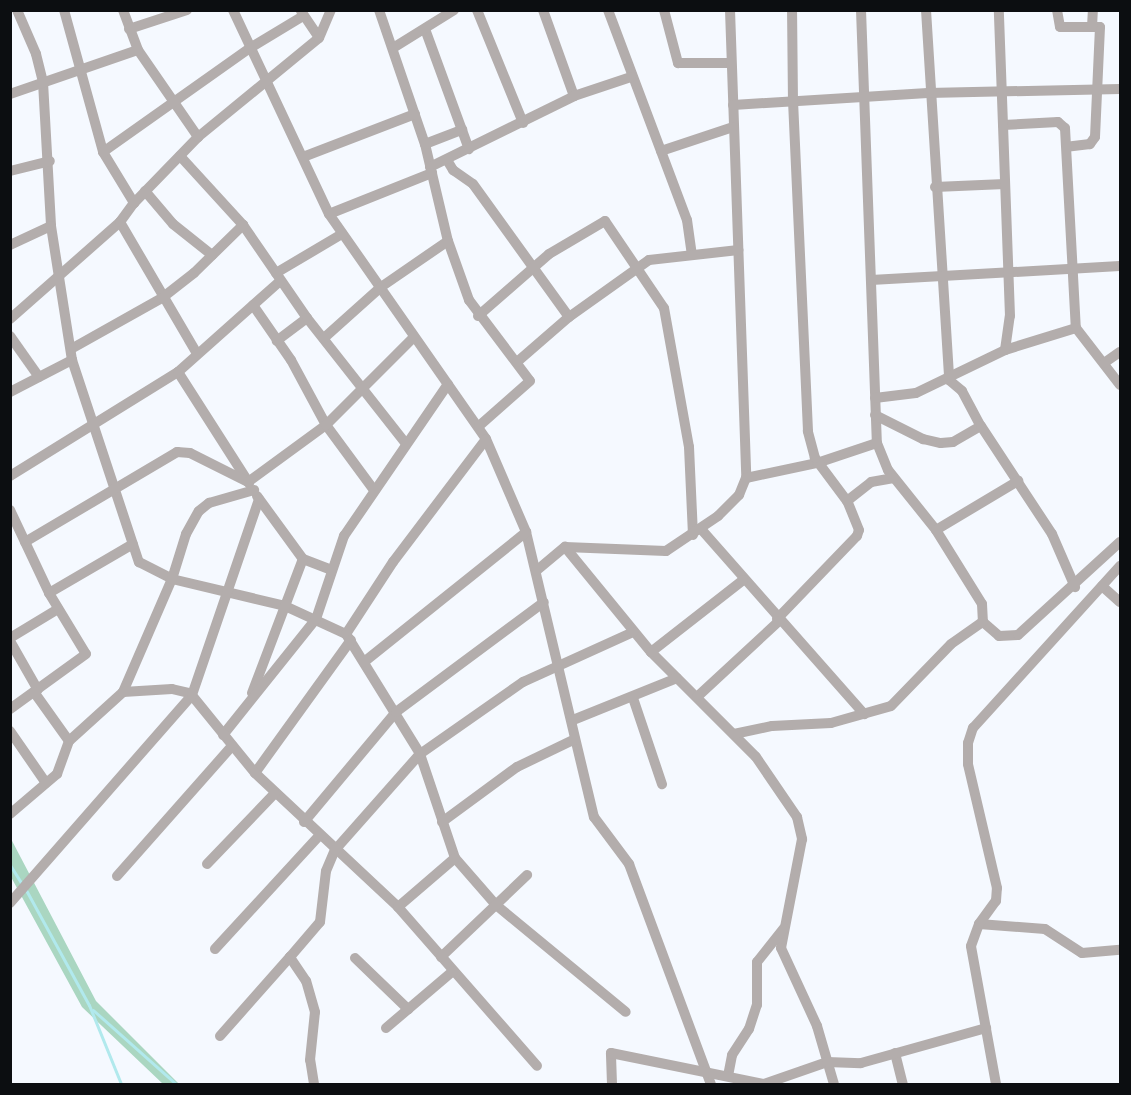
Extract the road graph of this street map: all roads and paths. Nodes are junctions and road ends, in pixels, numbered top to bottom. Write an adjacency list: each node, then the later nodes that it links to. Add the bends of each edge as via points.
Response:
1 (17, 10): 32 (street)
2 (64, 10): 29 (street)
3 (123, 10): 22 (street)
4 (188, 10): 22 (street)
5 (233, 10): 25 (street)
6 (331, 10): 24 (street)
7 (378, 10): 26 (street)
8 (454, 10): 23 (street)
9 (477, 10): 44 (street)
10 (608, 10): 30 (street)
11 (664, 10): 28 (street, via 678,63)
12 (730, 10): 28 (street)
13 (792, 10): 40 (street)
14 (861, 10): 39 (street)
15 (926, 10): 36 (street)
16 (999, 10): 35 (street)
17 (1057, 10): 21 (street, via 1060,27)
18 (1093, 10): 21 (street)
19 (547, 11): 38 (street)
20 (302, 13): 24 (street); 25 (street)
21 (1092, 27): 33 (street, via 1100,27)
22 (129, 29): 27 (street)
23 (425, 29): 26 (street); 47 (street)
24 (319, 38): 31 (street)
25 (250, 48): 31 (street); 41 (street)
26 (393, 48): 43 (street)
27 (138, 50): 29 (street); 41 (street)
28 (731, 63): 42 (street)
29 (79, 73): 32 (street); 53 (street)
30 (631, 77): 38 (street); 52 (street)
31 (265, 79): 48 (street); 55 (street)
32 (43, 82): 37 (street); 57 (street)
33 (1096, 89): 34 (street); 35 (street); 50 (street, via 1093,141)
34 (1120, 89)
35 (1002, 91): 36 (street); 45 (street)
36 (928, 93): 39 (street); 61 (street)
37 (10, 94)
38 (574, 96): 44 (street)
39 (865, 98): 40 (street); 82 (street)
40 (793, 102): 42 (street); 117 (street, via 808,430)
41 (174, 103): 48 (street); 53 (street)
42 (733, 105): 46 (street)
43 (415, 114): 49 (street); 55 (street)
44 (523, 123): 51 (street)
45 (1003, 125): 50 (street, via 1058,122 1065,128); 60 (street)
46 (734, 127): 52 (street); 71 (street)
47 (462, 130): 49 (street); 51 (street)
48 (198, 138): 54 (street)
49 (425, 144): 58 (street)
50 (1067, 147): 76 (street)
51 (469, 149): 56 (street)
52 (661, 151): 72 (street, via 687,220)
53 (103, 152): 63 (street)
54 (180, 156): 62 (street); 66 (street)
55 (303, 157): 64 (street)
56 (447, 160): 58 (street); 75 (street, via 453,170 473,184)
57 (50, 161): 59 (street); 67 (street)
58 (431, 170): 64 (street); 69 (street)
59 (10, 171)
60 (1005, 184): 61 (street); 78 (street)
61 (935, 188): 79 (street)
62 (145, 191): 63 (street); 73 (street, via 173,224)
63 (134, 203): 65 (street)
64 (329, 214): 68 (street)
65 (120, 222): 80 (street); 84 (street)
66 (243, 225): 73 (street); 81 (street)
67 (51, 226): 70 (street); 80 (street)
68 (342, 234): 81 (street); 83 (street)
69 (448, 241): 83 (street); 86 (street)
70 (10, 245)
71 (738, 250): 72 (street); 119 (street)
72 (692, 254): 77 (street, via 649,260)
73 (212, 255): 84 (street)
74 (1120, 266): 76 (street)
75 (532, 267): 77 (street, via 602,221); 86 (street); 87 (street)
76 (1074, 267): 78 (street); 90 (street)
77 (636, 269): 87 (street); 130 (street, via 662,303 671,338 689,447)
78 (1008, 271): 79 (street); 95 (street, via 1010,316)
79 (942, 275): 82 (street); 103 (street)
80 (58, 277): 89 (street); 98 (street)
81 (278, 277): 85 (street); 88 (street)
82 (871, 280): 108 (street)
83 (381, 287): 92 (street); 93 (street)
84 (162, 298): 97 (street); 98 (street)
85 (253, 305): 94 (street); 97 (street)
86 (478, 316): 99 (street)
87 (569, 317): 99 (street)
88 (307, 318): 92 (street); 94 (street)
89 (10, 319)
90 (1076, 328): 95 (street); 100 (street)
91 (10, 336): 102 (street)
92 (324, 338): 106 (street)
93 (414, 338): 104 (street); 106 (street)
94 (278, 341): 111 (street)
95 (1005, 350): 103 (street)
96 (1120, 352): 100 (street)
97 (198, 354): 101 (street)
98 (71, 355): 102 (street); 110 (street)
99 (517, 362): 112 (street, via 529,382)
100 (1104, 363): 105 (street)
101 (178, 372): 110 (street); 123 (street)
102 (39, 378): 107 (street)
103 (949, 380): 108 (street, via 908,395); 113 (street, via 962,391)
104 (448, 384): 112 (street); 116 (street)
105 (1120, 385)
106 (361, 390): 111 (street); 116 (street)
107 (10, 392)
108 (875, 398): 109 (street)
109 (875, 415): 113 (street, via 923,440 941,443 953,442); 115 (street)
110 (94, 424): 118 (street); 122 (street)
111 (326, 425): 123 (street); 124 (street)
112 (479, 426): 114 (street)
113 (981, 426): 121 (street)
114 (486, 440): 129 (street); 153 (street, via 393,562)
115 (877, 443): 117 (street); 120 (street)
116 (406, 444): 124 (street)
117 (817, 463): 119 (street); 125 (street)
118 (10, 476)
119 (746, 478): 130 (street, via 733,502)
120 (894, 478): 125 (street, via 867,484); 128 (street)
121 (1018, 481): 128 (street); 142 (street, via 1052,534)
122 (117, 489): 123 (street, via 172,454 184,452); 131 (street); 133 (street)
123 (254, 490): 135 (street); 139 (street, via 209,503 199,511 183,540); 143 (street)
124 (374, 490): 137 (street, via 344,536)
125 (847, 501): 150 (street, via 858,522 857,536)
126 (10, 510): 127 (street)
127 (13, 523): 131 (street)
128 (936, 530): 151 (street, via 982,604)
129 (526, 532): 138 (street); 156 (street)
130 (697, 532): 134 (street, via 659,553); 140 (street)
131 (25, 542): 144 (street)
132 (1120, 542): 142 (street)
133 (133, 544): 139 (street, via 143,564); 144 (street)
134 (565, 547): 138 (street); 152 (street)
135 (303, 559): 137 (street); 147 (street)
136 (1120, 566): 141 (street)
137 (332, 570): 149 (street)
138 (536, 571): 145 (street)
139 (172, 579): 143 (street); 160 (street)
140 (743, 580): 150 (street); 155 (street)
141 (1102, 586): 146 (street); 192 (street, via 970,735 968,764 997,888 994,904)
142 (1075, 587): 151 (street, via 1016,637 999,636)
143 (228, 592): 147 (street); 161 (street)
144 (49, 593): 148 (street)
145 (544, 602): 157 (street); 166 (street)
146 (1120, 602)
147 (285, 606): 149 (street); 164 (street)
148 (58, 609): 154 (street); 159 (street, via 86,654)
149 (316, 619): 153 (street); 164 (street)
150 (778, 620): 162 (street); 167 (street)
151 (983, 622): 167 (street, via 951,644 898,700)
152 (633, 632): 155 (street); 157 (street)
153 (348, 637): 156 (street); 176 (street)
154 (10, 640): 159 (street)
155 (651, 652): 158 (street)
156 (364, 662): 166 (street)
157 (560, 663): 168 (street); 175 (street, via 523,682)
158 (677, 678): 162 (street); 163 (street)
159 (36, 691): 165 (street); 173 (street)
160 (123, 692): 161 (street, via 172,689); 173 (street)
161 (192, 695): 171 (street); 189 (street)
162 (697, 697): 170 (street)
163 (633, 698): 168 (street); 178 (street)
164 (249, 703): 171 (street)
165 (10, 710)
166 (396, 712): 175 (street); 181 (street)
167 (864, 714): 170 (street, via 831,723 772,726)
168 (573, 720): 172 (street)
169 (10, 731): 177 (street)
170 (734, 734): 193 (street, via 763,764 800,825 802,839)
171 (223, 735): 174 (street)
172 (575, 739): 182 (street, via 517,767); 208 (street, via 596,823 629,864 658,951)
173 (69, 741): 177 (street, via 62,769)
174 (232, 746): 176 (street); 188 (street)
175 (420, 754): 182 (street); 184 (street)
176 (255, 773): 179 (street)
177 (46, 783): 180 (street)
178 (662, 784)
179 (275, 793): 181 (street); 186 (street)
180 (10, 814)
181 (304, 822): 183 (street)
182 (442, 822): 185 (street)
183 (319, 836): 184 (street); 194 (street)
184 (335, 850): 191 (street); 196 (street, via 326,870 320,922)
185 (455, 858): 190 (street); 191 (street)
186 (207, 864)
187 (527, 875): 190 (street)
188 (117, 876)
189 (10, 903)
190 (496, 904): 197 (street); 201 (street)
191 (398, 908): 197 (street)
192 (979, 924): 195 (street, via 1045,929 1082,953); 203 (street, via 971,946)
193 (784, 928): 206 (street, via 784,959 817,1026); 209 (street, via 760,956 755,976 757,1005 752,1023 732,1054)
194 (215, 949)
195 (1120, 950)
196 (290, 957): 204 (street); 210 (street, via 306,981 315,1012 310,1060)
197 (441, 957): 199 (street)
198 (355, 958): 200 (street)
199 (453, 971): 200 (street); 207 (street)
200 (408, 1009): 202 (street)
201 (626, 1012)
202 (386, 1028)
203 (986, 1028): 205 (street); 216 (street)
204 (220, 1036)
205 (895, 1053): 206 (street, via 861,1063); 215 (street)
206 (828, 1062): 213 (street); 214 (street)
207 (537, 1066)
208 (710, 1071): 209 (street); 211 (street, via 611,1053); 212 (street)
209 (728, 1076): 213 (street)
210 (314, 1084)
211 (612, 1084)
212 (711, 1084)
213 (764, 1084)
214 (834, 1084)
215 (903, 1084)
216 (996, 1084)

